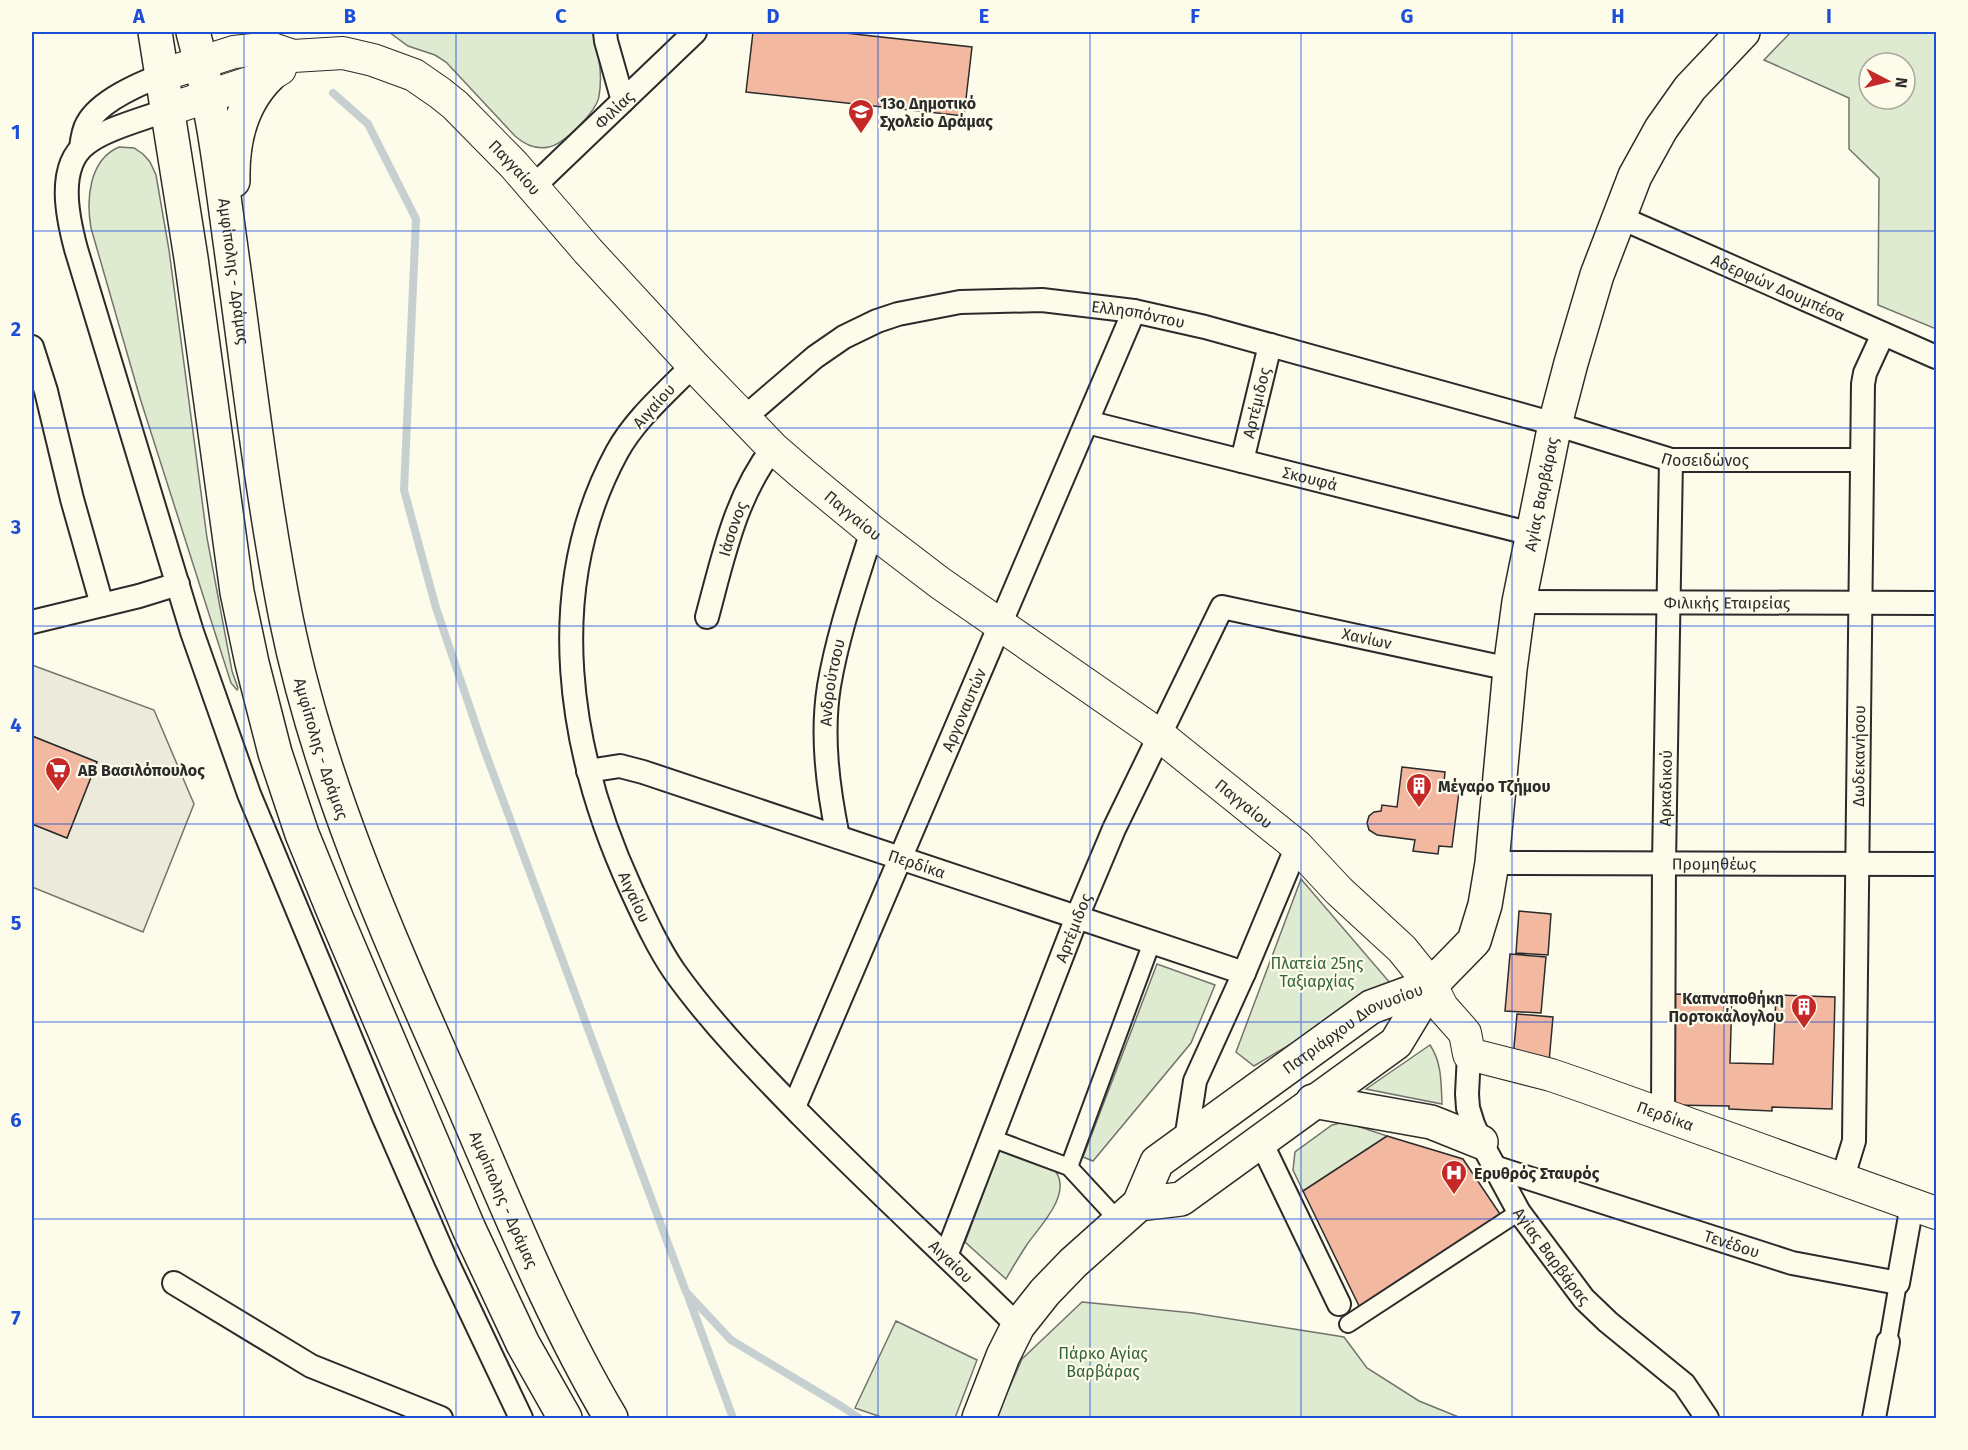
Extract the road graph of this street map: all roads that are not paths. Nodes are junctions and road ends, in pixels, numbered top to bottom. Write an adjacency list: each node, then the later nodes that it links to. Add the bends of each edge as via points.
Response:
1 (155, 32): 7 (main road)
2 (605, 32): 9 (street)
3 (695, 32): 9 (street, Φιλίας)
4 (1743, 32): 13 (main road, Αγίας Βαρβάρας, via 1690,88 1661,129 1635,176)
5 (196, 47): 6 (main road, via 234,52 276,49); 7 (main road); 8 (main road, Αμφίπολης - Δράμας)
6 (282, 66): 8 (main road); 12 (main road, Παγγαίου, via 326,53 343,53 399,68 455,105); 16 (main road, via 255,92 242,117 233,162)
7 (162, 75): 10 (main road); 11 (street, via 123,94 94,115 87,124)
8 (207, 96): 10 (main road); 16 (main road, Αμφίπολης - Δράμας)
9 (623, 101): 12 (street, Φιλίας)
10 (167, 110): 11 (street, via 96,138); 76 (main road, via 237,592 283,780 333,910 469,1229 523,1344)
11 (81, 148): 30 (street, via 66,184 66,210)
12 (533, 187): 20 (main road, Παγγαίου)
13 (1619, 217): 15 (street, Αδερφών Δουμπέσα); 23 (main road, Αγίας Βαρβάρας, via 1597,275)
14 (1134, 311): 17 (street, Ελλησπόντου); 21 (street, Ελλησπόντου, via 1055,301 1003,300 960,302 897,314 860,328 828,347); 22 (street, Αργοναυτών)
15 (1883, 334): 19 (street, Αδερφών Δουμπέσα); 27 (street, Δωδεκανήσου, via 1865,373)
16 (244, 341): 77 (main road, Αμφίπολης - Δράμας, via 286,617 304,696 331,782 417,1000 535,1270 567,1341)
17 (1270, 345): 23 (street, Ελλησπόντου); 25 (street, Αρτέμιδος)
18 (32, 347): 35 (street)
19 (1936, 357)
20 (693, 365): 21 (main road, Παγγαίου); 42 (street, Αιγαίου, via 618,450 603,479 579,548 573,589 572,651 578,722)
21 (744, 418): 24 (main road, Παγγαίου)
22 (1087, 422): 25 (street, Σκουφά); 39 (street, Αργοναυτών)
23 (1555, 424): 26 (street, Ποσειδώνος); 29 (main road, Αγίας Βαρβάρας)
24 (773, 448): 28 (main road, Παγγαίου); 37 (street, Ιάσονος, via 744,495)
25 (1242, 460): 29 (street, Σκουφά)
26 (1671, 460): 27 (street, Ποσειδώνος); 32 (street, Αρκαδικού)
27 (1861, 460): 33 (street, Δωδεκανήσου)
28 (872, 531): 39 (main road, Παγγαίου); 43 (street, Ανδρούτσου, via 829,687 826,744)
29 (1532, 534): 31 (main road, Αγίας Βαρβάρας)
30 (178, 584): 35 (street); 75 (street, via 233,749 282,877 422,1205)
31 (1520, 602): 32 (street, Φιλικής Εταιρείας); 40 (main road, Αγίας Βαρβάρας)
32 (1668, 602): 33 (street, Φιλικής Εταιρείας); 47 (street, Αρκαδικού)
33 (1860, 603): 34 (street, Φιλικής Εταιρείας); 48 (street, Δωδεκανήσου)
34 (1936, 603)
35 (102, 605): 38 (street)
36 (1222, 607): 40 (street, Χανίων); 41 (street, Αρτέμιδος)
37 (706, 617)
38 (32, 622)
39 (1000, 625): 41 (main road, Παγγαίου); 45 (street, Αργοναυτών)
40 (1510, 669): 46 (main road, Αγίας Βαρβάρας)
41 (1159, 735): 44 (main road, Παγγαίου); 50 (street, Αρτέμιδος)
42 (588, 771): 43 (street, Περδίκα, via 620,766 643,772); 56 (street, Αιγαίου, via 610,843 668,962 727,1035)
43 (837, 837): 45 (street, Περδίκα)
44 (1297, 846): 52 (street); 53 (main road, Παγγαίου, via 1402,949)
45 (900, 858): 50 (street, Περδίκα); 56 (street, Αργοναυτών)
46 (1492, 863): 47 (street, Προμηθέως); 53 (main road, Αγίας Βαρβάρας, via 1474,941)
47 (1664, 863): 48 (street, Προμηθέως); 57 (street, Αρκαδικού)
48 (1856, 864): 49 (street, Προμηθέως); 63 (street, Δωδεκανήσου, via 1854,1140)
49 (1936, 864)
50 (1077, 917): 51 (street, Περδίκα); 58 (street, Αρτέμιδος)
51 (1152, 942): 52 (street, Περδίκα); 62 (street)
52 (1244, 973): 59 (street, via 1195,1082)
53 (1431, 985): 54 (main road, via 1442,1007 1465,1033); 55 (main road, Πατριάρχου Διονυσίου, via 1396,1043); 59 (main road, Πατριάρχου Διονυσίου, via 1371,1007)
54 (1469, 1054): 57 (main road, Περδίκα, via 1551,1075); 61 (street, Αγίας Βαρβάρας, via 1468,1108)
55 (1314, 1101): 60 (main road, Πατριάρχου Διονυσίου); 61 (main road, via 1431,1122)
56 (794, 1107): 67 (street, Αιγαίου)
57 (1664, 1115): 63 (main road, Περδίκα)
58 (991, 1138): 62 (street); 67 (street, Αρτέμιδος)
59 (1186, 1140): 66 (main road, Πατριάρχου Διονυσίου, via 1157,1162)
60 (1260, 1140): 66 (main road, Πατριάρχου Διονυσίου, via 1181,1199); 70 (street)
61 (1487, 1155): 65 (street, Αγίας Βαρβάρας); 68 (street, Τενέδου, via 1792,1263)
62 (1069, 1167): 66 (street)
63 (1842, 1180): 64 (main road, Περδίκα)
64 (1924, 1209): 68 (street)
65 (1519, 1212): 70 (street); 79 (street, Αγίας Βαρβάρας, via 1584,1299 1684,1384)
66 (1129, 1213): 71 (main road, Πατριάρχου Διονυσίου, via 1073,1263)
67 (946, 1256): 71 (street, Αιγαίου)
68 (1898, 1282): 72 (street)
69 (174, 1283): 73 (street, via 311,1366)
70 (1344, 1314)
71 (1018, 1326): 78 (main road, Πατριάρχου Διονυσίου)
72 (1888, 1342): 80 (street)
73 (411, 1413): 74 (street)
74 (441, 1419)
75 (521, 1419)
76 (565, 1419)
77 (611, 1419)
78 (979, 1419)
79 (1707, 1419)
80 (1874, 1419)

